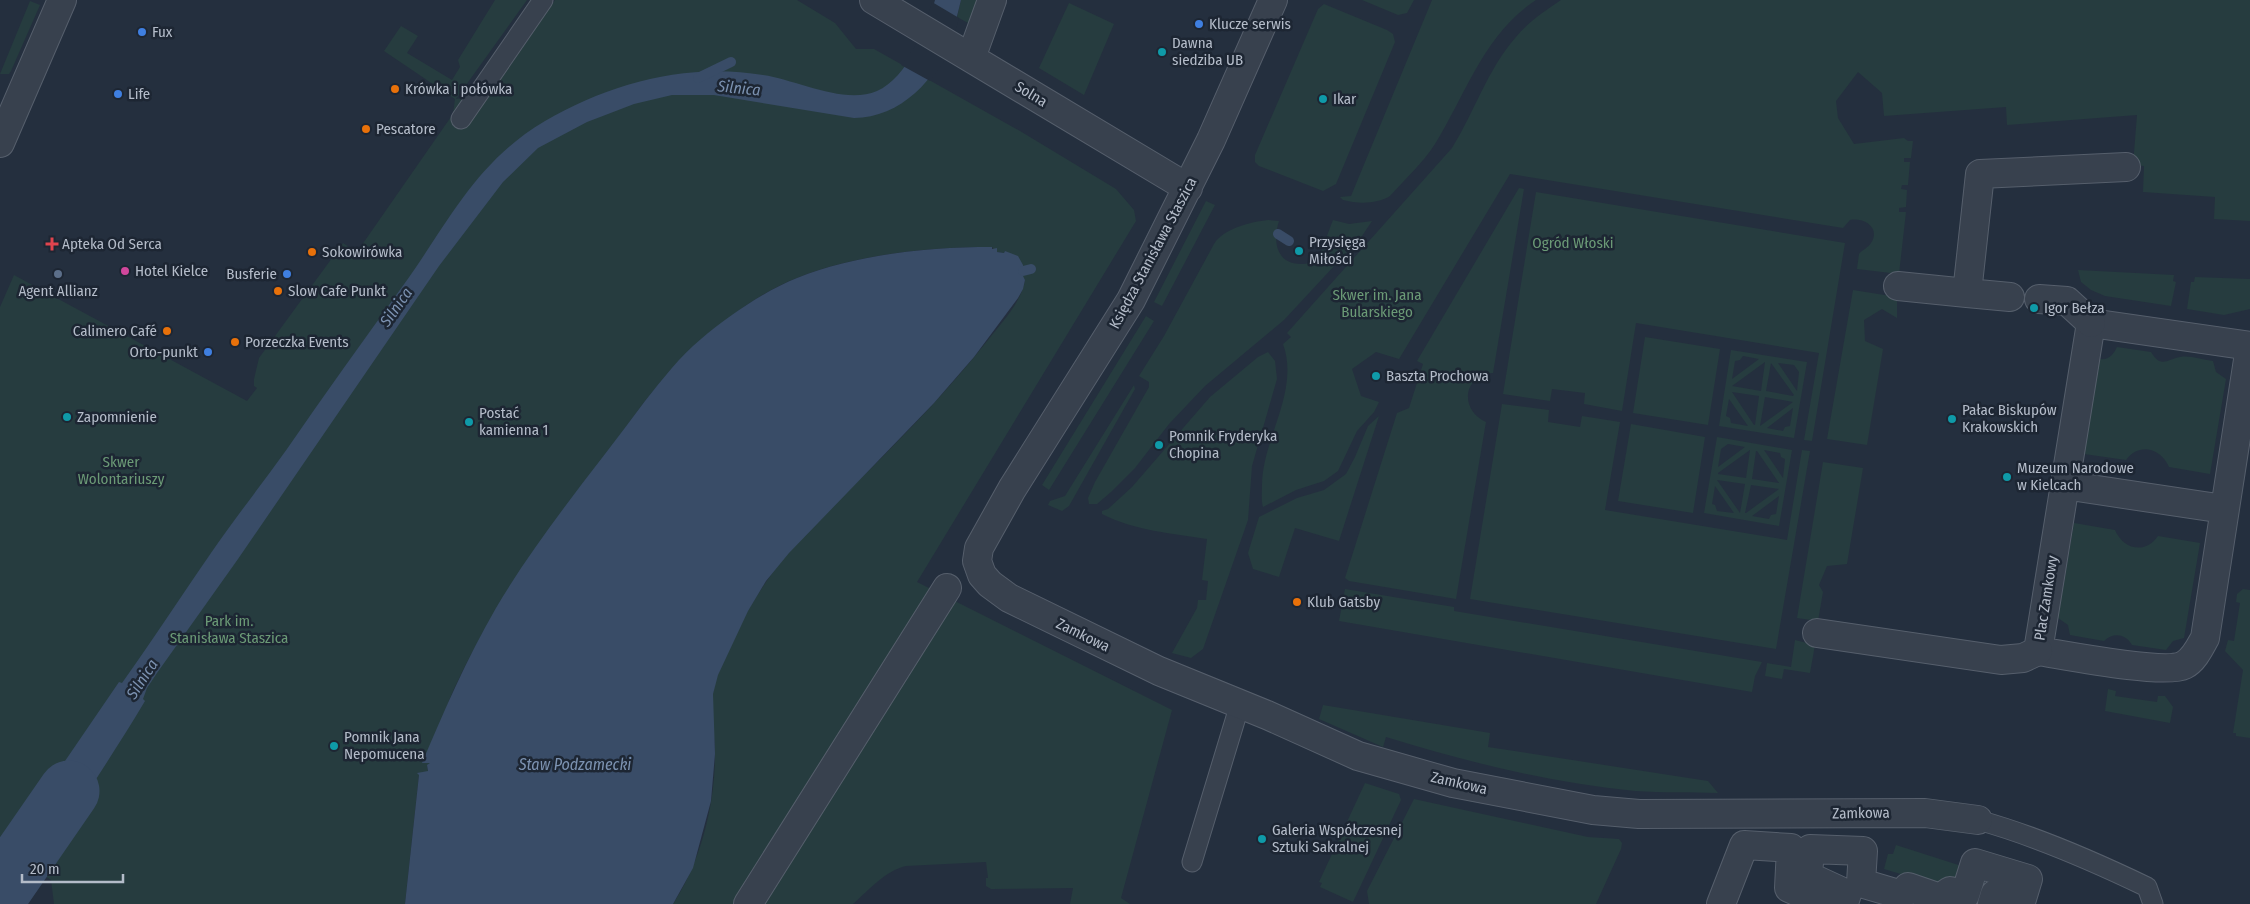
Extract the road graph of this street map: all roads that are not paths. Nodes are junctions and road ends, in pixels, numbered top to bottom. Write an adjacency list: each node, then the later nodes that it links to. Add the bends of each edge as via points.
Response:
1 (62, 0): 8 (street)
2 (543, 0): 7 (lane)
3 (874, 0): 6 (street, Solna)
4 (992, 0): 6 (street)
5 (1273, 0): 10 (street, Księdza Stanisława Staszica)
6 (962, 53): 10 (street, Solna)
7 (461, 119)
8 (0, 143)
9 (2126, 167): 12 (street, via 1980,174)
10 (1188, 188): 19 (street, Księdza Stanisława Staszica, via 1131,300 1012,489 979,548 977,561)
11 (1898, 286): 12 (street)
12 (1967, 293): 13 (street)
13 (2010, 297)
14 (2039, 299): 15 (street, via 2067,301)
15 (2091, 323): 16 (street, Plac Zamkowy); 17 (street, Plac Zamkowy)
16 (2250, 347): 18 (street, Plac Zamkowy)
17 (2064, 485): 18 (street); 22 (street, Plac Zamkowy)
18 (2224, 509): 22 (street, Plac Zamkowy, via 2204,638 2198,651 2184,665 2161,669)
19 (982, 575): 23 (street, Zamkowa, via 1010,598 1097,642 1159,672)
20 (947, 588): 26 (street)
21 (1816, 633): 22 (street, via 2000,660 2023,658)
22 (2038, 651)
23 (1240, 704): 24 (street, Zamkowa, via 1358,756 1453,783 1593,810 1639,814 1925,813); 25 (lane)
24 (1978, 820): 29 (lane, via 2106,868 2146,888)
25 (1192, 862)
26 (748, 904)
27 (1721, 904): 28 (street, via 1744,845 1791,848 1790,888 1814,899 1818,891 1844,903 1848,894 1808,876 1810,849 1863,852 1861,883 1898,894 1907,891 1908,887 1940,898 1950,891 1965,895 1975,863 2028,879 2021,902 1995,894)
28 (1992, 904)
29 (2153, 904)

